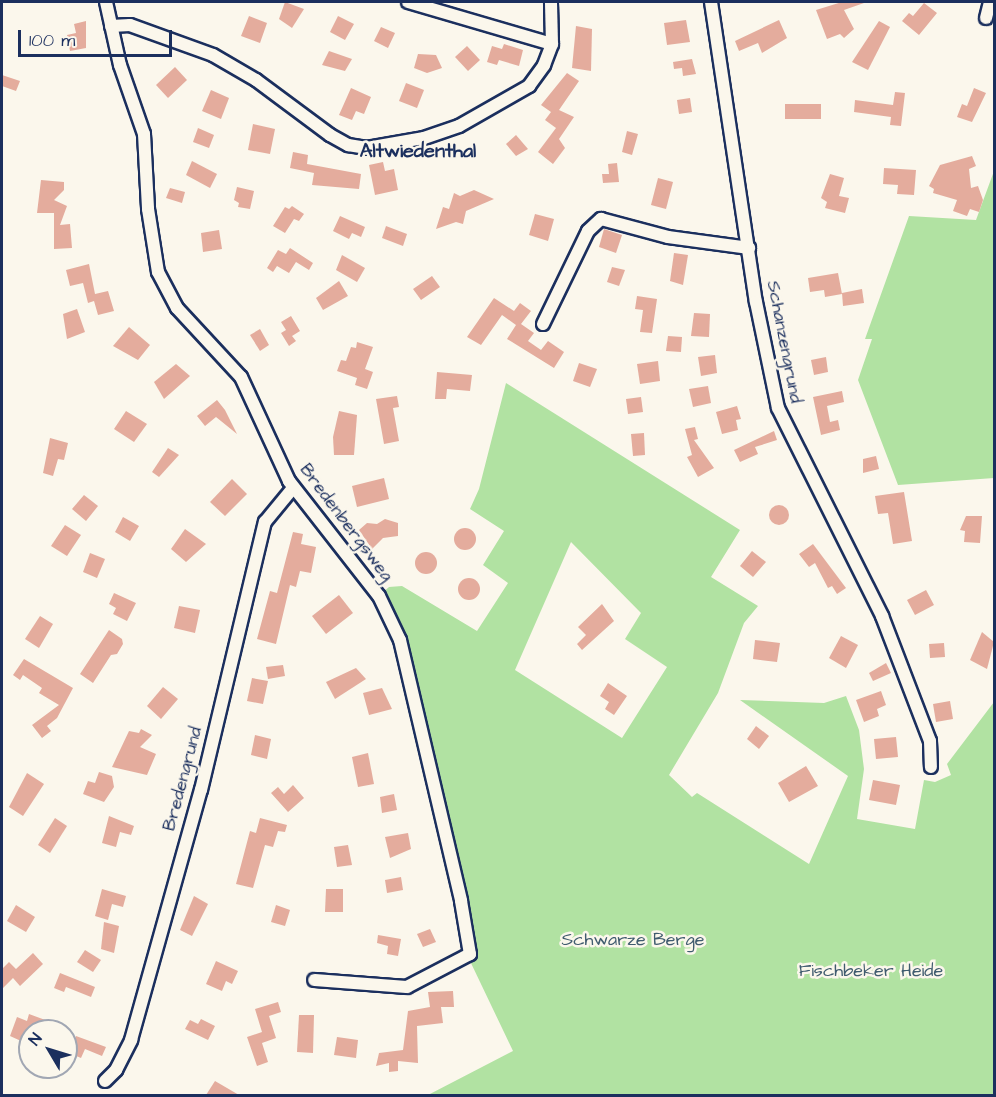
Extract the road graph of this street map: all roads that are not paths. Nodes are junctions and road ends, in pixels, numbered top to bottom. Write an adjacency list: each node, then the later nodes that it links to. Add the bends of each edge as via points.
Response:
1 (106, 2): 7 (street, Bredenbergsweg)
2 (408, 2): 8 (street)
3 (551, 2): 8 (street)
4 (711, 2): 9 (street, Schanzengrund)
5 (990, 2): 6 (street)
6 (986, 18)
7 (111, 26): 8 (street, via 130,25 213,55 256,80 330,135 367,148 424,138 459,126 508,100 529,86 544,65); 11 (street, Bredenbergsweg, via 144,134 148,209 163,283 177,308 240,377)
8 (552, 44)
9 (749, 248): 10 (street, via 668,237 601,219 588,231); 12 (street, Schanzengrund, via 778,408 882,616 930,741)
10 (543, 324)
11 (294, 488): 13 (street, Bredenbergsweg, via 379,596 400,640 421,717 470,954 407,987); 14 (street, Bredengrund, via 265,522 201,790 131,1040 116,1070)
12 (931, 766)
13 (314, 980)
14 (105, 1081)

